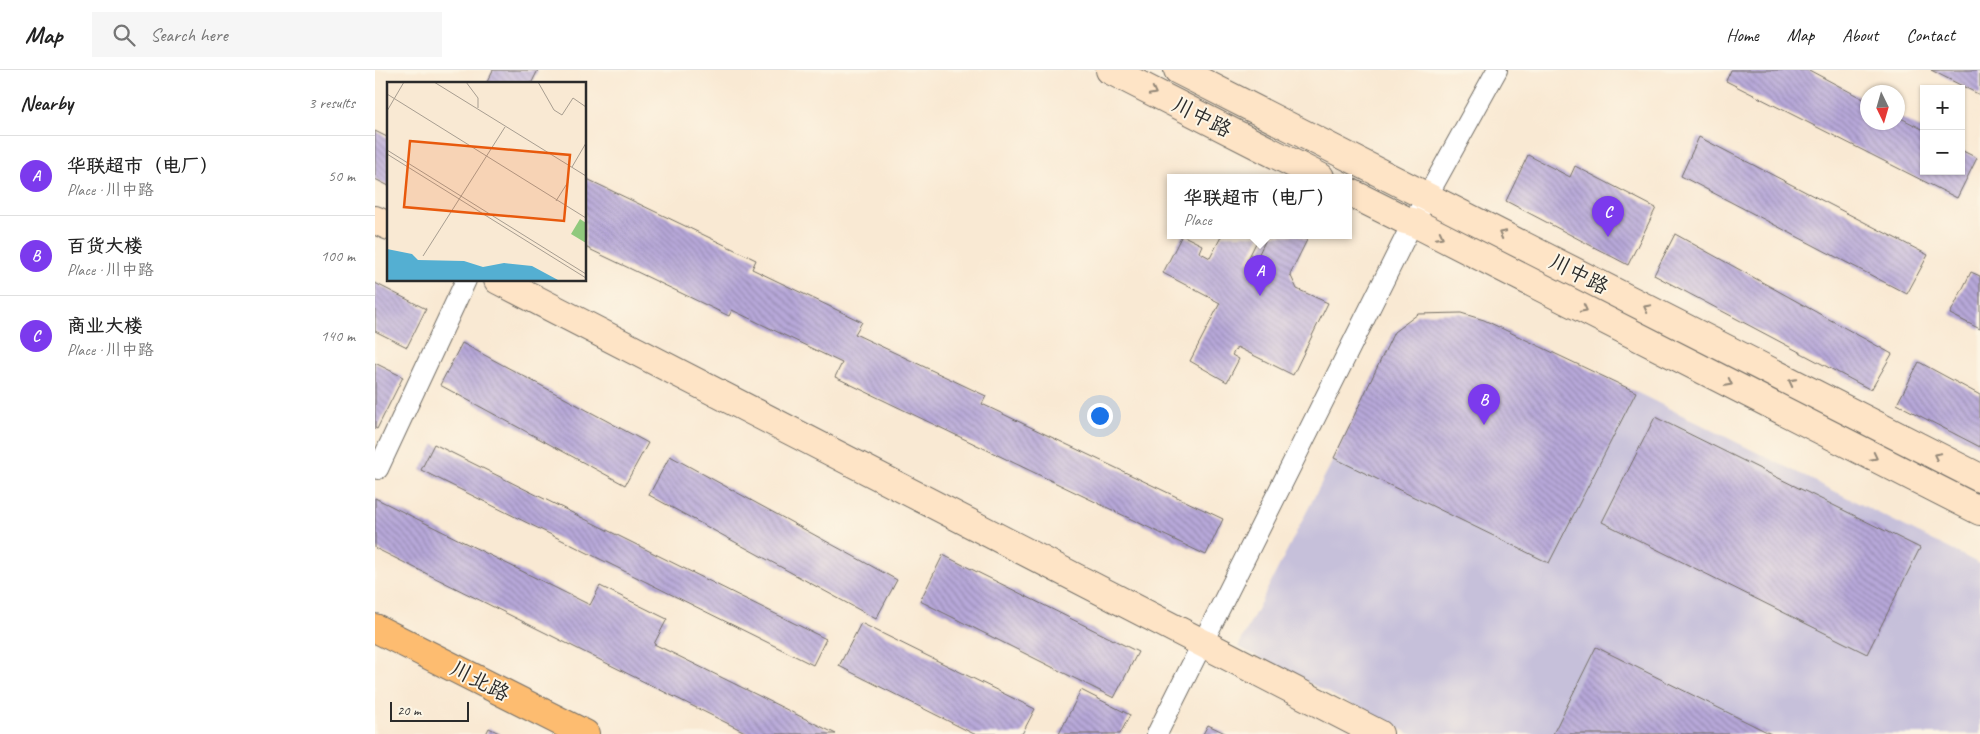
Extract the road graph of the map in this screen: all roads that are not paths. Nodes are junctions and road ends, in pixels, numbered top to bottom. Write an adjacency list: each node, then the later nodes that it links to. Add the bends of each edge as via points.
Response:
1 (1110, 70): 4 (street, 川中路, one-way to 4)
2 (1178, 70): 6 (street, 川中路)
3 (1497, 70): 6 (street)
4 (1315, 174)
5 (1352, 194): 8 (street, 川中路)
6 (1427, 196): 8 (street); 13 (street, 川中路, one-way to 6)
7 (375, 220): 9 (street)
8 (1413, 222): 14 (street, 川中路, one-way to 14); 16 (street)
9 (387, 225)
10 (466, 281): 12 (street)
11 (500, 281): 16 (street)
12 (378, 469)
13 (1980, 478)
14 (1980, 511)
15 (375, 628): 17 (main road, 川北路)
16 (1202, 643): 18 (street); 19 (street)
17 (585, 734)
18 (1157, 734)
19 (1379, 734)

